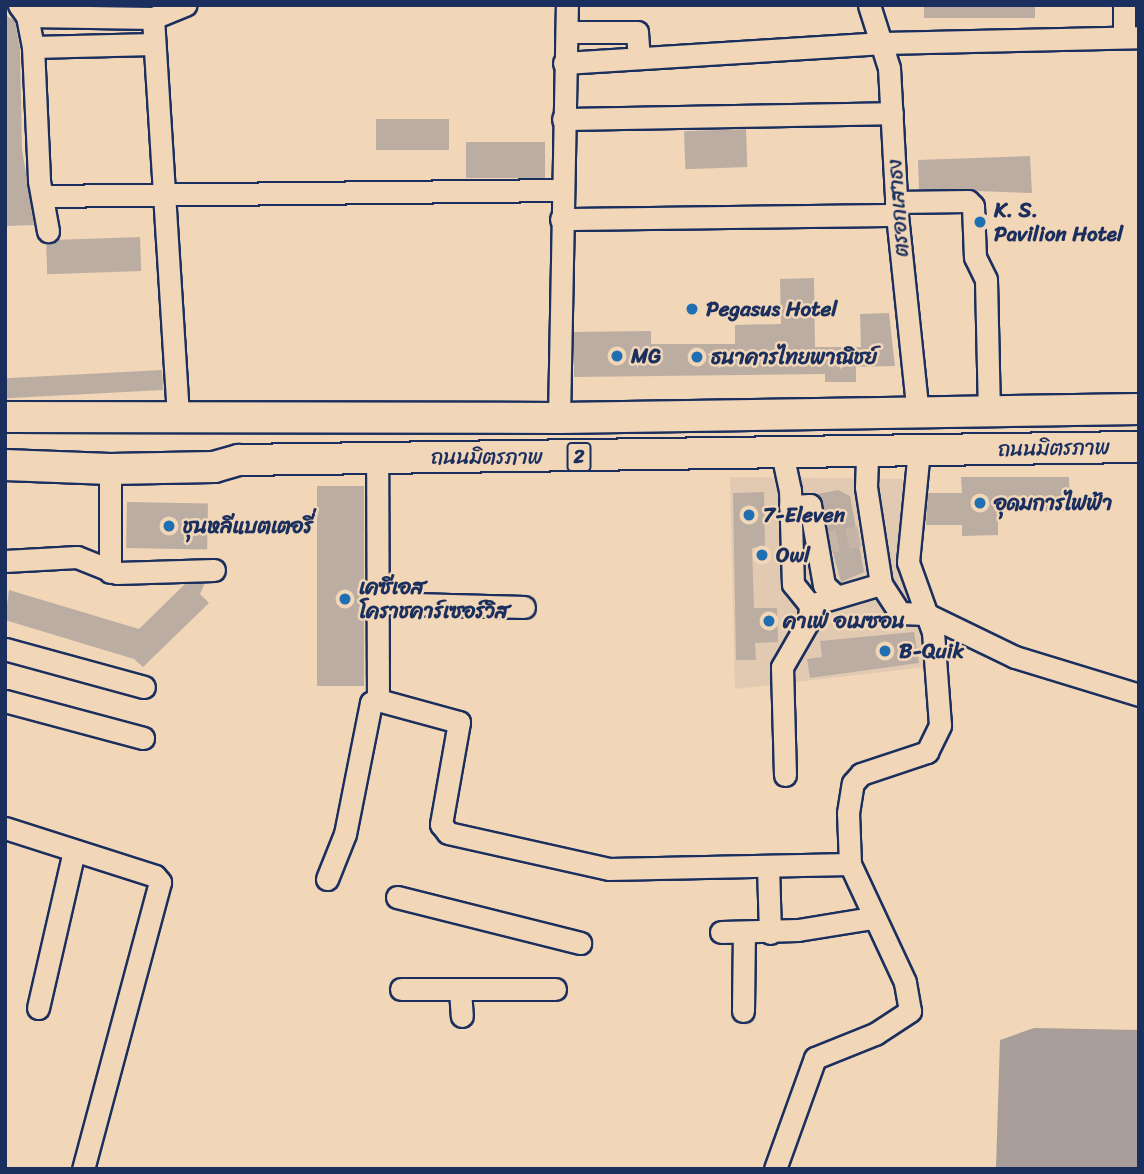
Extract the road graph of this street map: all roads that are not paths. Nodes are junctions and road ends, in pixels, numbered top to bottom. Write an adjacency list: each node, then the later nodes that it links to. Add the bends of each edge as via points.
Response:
1 (186, 5): 6 (street)
2 (567, 5): 13 (street)
3 (869, 5): 9 (street, ตรอกเสาธง)
4 (1124, 5): 8 (street)
5 (23, 11): 6 (street); 11 (street)
6 (153, 18): 10 (street)
7 (576, 32): 12 (street, via 638,32)
8 (1131, 37): 9 (street)
9 (883, 43): 12 (street); 14 (street, ตรอกเสาธง)
10 (153, 44): 11 (street); 18 (street)
11 (33, 47): 17 (street)
12 (639, 58): 13 (street)
13 (564, 63): 15 (street)
14 (892, 113): 15 (street); 19 (street, ตรอกเสาธง)
15 (563, 119): 16 (street)
16 (561, 190): 18 (street); 20 (street)
17 (42, 196): 18 (street); 21 (street)
18 (166, 196): 25 (street)
19 (897, 208): 20 (street); 23 (street, via 972,203 975,257 986,280); 24 (street, ตรอกเสาธง)
20 (561, 219): 27 (street)
21 (48, 231)
22 (1139, 409): 23 (highway, ถนนมิตรภาพ / 2)
23 (989, 411): 24 (highway, ถนนมิตรภาพ / 2)
24 (918, 414): 27 (highway, ถนนมิตรภาพ / 2); 29 (highway)
25 (178, 417): 26 (highway, ถนนมิตรภาพ / 2); 27 (highway, ถนนมิตรภาพ / 2)
26 (11, 418)
27 (559, 418)
28 (1139, 447): 29 (highway, ถนนมิตรภาพ / 2)
29 (919, 450): 30 (highway, ถนนมิตรภาพ / 2); 44 (street, via 908,562)
30 (867, 452): 31 (highway, ถนนมิตรภาพ / 2); 39 (street, via 866,534)
31 (782, 453): 32 (highway, ถนนมิตรภาพ / 2); 35 (street)
32 (377, 458): 34 (highway, ถนนมิตรภาพ / 2); 41 (street)
33 (5, 465): 34 (highway, ถนนมิตรภาพ / 2)
34 (110, 469): 38 (street)
35 (790, 506): 40 (street, via 810,505 824,584); 42 (street, via 793,584)
36 (5, 561): 38 (street, via 77,557)
37 (214, 570): 38 (street)
38 (110, 572)
39 (881, 584): 40 (street); 44 (street, via 900,613)
40 (834, 594): 42 (street)
41 (378, 603): 43 (street); 48 (street)
42 (810, 605): 51 (street, via 809,620 782,667)
43 (524, 607)
44 (926, 614): 47 (street, via 1015,657); 54 (street, via 933,632 940,725 927,752 861,774 853,783)
45 (5, 649): 46 (street)
46 (144, 687)
47 (1139, 695)
48 (378, 700): 55 (street, via 459,722 443,831 609,869); 56 (street, via 371,703 345,834)
49 (5, 701): 50 (street)
50 (144, 738)
51 (785, 775)
52 (5, 828): 53 (street)
53 (74, 850): 66 (street); 69 (street, via 155,876 160,882)
54 (850, 864): 55 (street); 58 (street)
55 (768, 866): 61 (street)
56 (327, 879)
57 (397, 897): 62 (street)
58 (871, 918): 61 (street); 70 (street, via 905,982 910,1011 875,1034 815,1058)
59 (722, 932): 60 (street)
60 (744, 932): 61 (street); 67 (street)
61 (770, 933)
62 (580, 943)
63 (401, 989): 65 (street)
64 (555, 989): 65 (street)
65 (460, 990): 68 (street)
66 (38, 1008)
67 (743, 1012)
68 (462, 1016)
69 (83, 1169)
70 (775, 1169)

